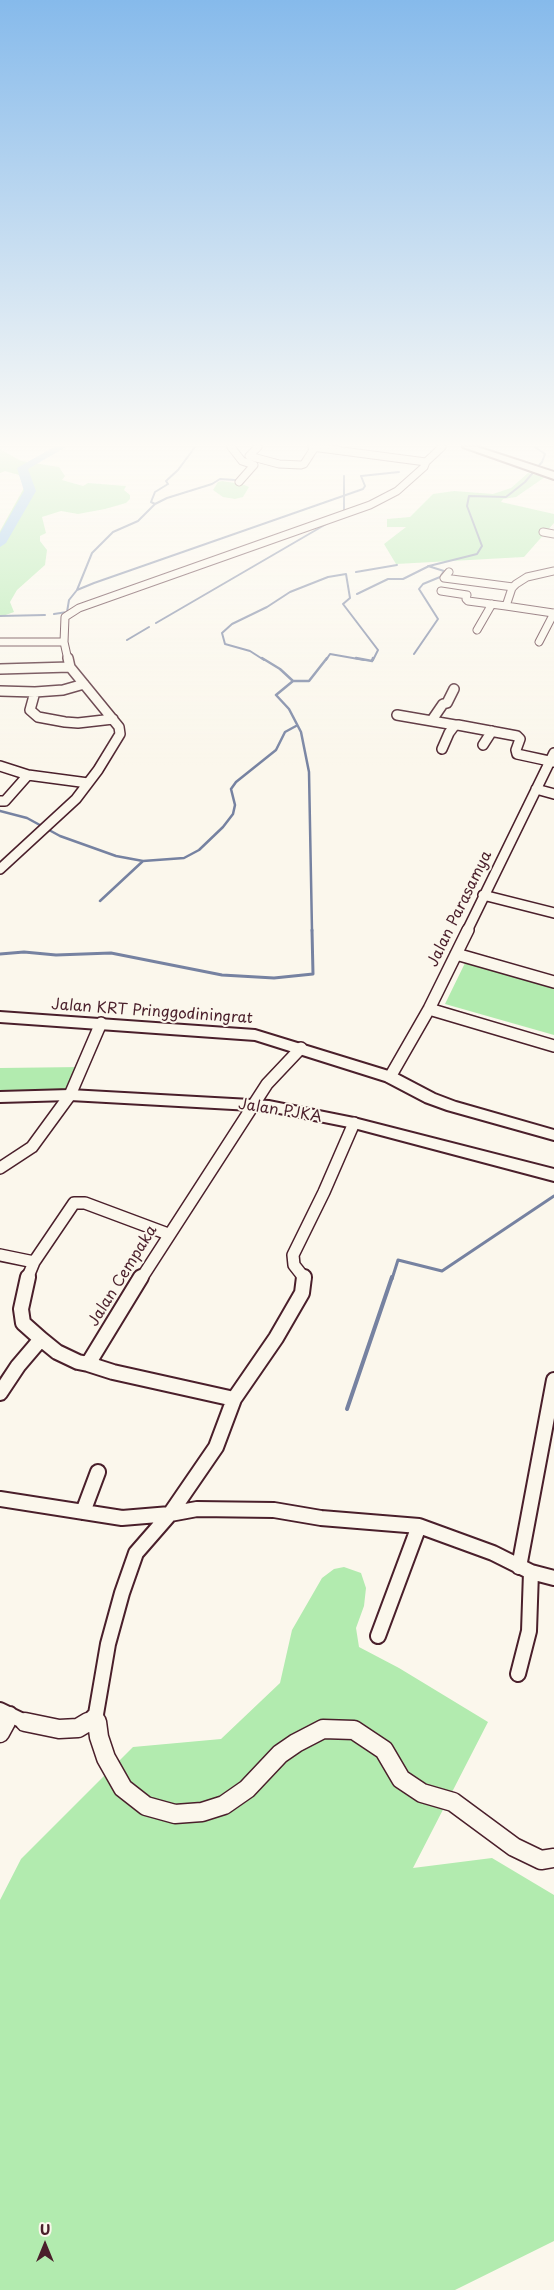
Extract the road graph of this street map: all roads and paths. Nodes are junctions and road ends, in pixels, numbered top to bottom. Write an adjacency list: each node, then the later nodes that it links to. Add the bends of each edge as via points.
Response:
1 (232, 554): 11 (street, via 79,608 65,617)
2 (554, 571): 4 (street, via 527,577)
3 (448, 572): 4 (street, via 444,578)
4 (513, 587): 7 (street)
5 (441, 591): 6 (street, via 467,595 468,600)
6 (492, 604): 7 (street); 9 (street)
7 (506, 606): 8 (street)
8 (554, 613): 12 (street)
9 (477, 630)
10 (1, 642): 11 (street)
11 (64, 642): 13 (street)
12 (539, 642)
13 (70, 667): 14 (street); 15 (street)
14 (0, 669)
15 (84, 684): 18 (street, via 63,690); 20 (street)
16 (454, 689): 21 (street)
17 (0, 692): 18 (street)
18 (35, 692): 20 (street, via 30,710 38,717 78,723)
19 (397, 714): 21 (street)
20 (112, 719): 29 (street, via 120,734)
21 (432, 720): 22 (street)
22 (455, 725): 23 (street); 25 (street)
23 (492, 731): 24 (street); 26 (street, via 520,737 517,754)
24 (483, 745)
25 (442, 749)
26 (553, 759): 30 (street, Jalan Parasamya)
27 (0, 766): 28 (street)
28 (28, 775): 29 (street); 32 (street)
29 (88, 783): 33 (street, via 76,799)
30 (536, 789): 31 (street); 34 (street, Jalan Parasamya)
31 (554, 794)
32 (0, 801)
33 (0, 869)
34 (483, 895): 35 (street); 36 (street, Jalan Parasamya)
35 (554, 913)
36 (456, 954): 37 (street); 38 (street, Jalan Parasamya)
37 (554, 982)
38 (429, 1009): 41 (street); 43 (street, Jalan Parasamya)
39 (0, 1017): 40 (main road, Jalan KRT Pringgodiningrat)
40 (101, 1023): 42 (main road, Jalan KRT Pringgodiningrat, via 238,1033); 44 (street)
41 (554, 1046)
42 (301, 1048): 43 (main road, Jalan KRT Pringgodiningrat); 46 (street, Jalan Cempaka, via 266,1084)
43 (390, 1077): 48 (main road, Jalan KRT Pringgodiningrat, via 430,1098)
44 (70, 1096): 45 (main road, Jalan PJKA); 46 (main road, Jalan PJKA); 49 (street, via 32,1147)
45 (0, 1097)
46 (254, 1105): 47 (main road, Jalan PJKA); 51 (street, Jalan Cempaka)
47 (354, 1123): 50 (main road, Jalan PJKA); 58 (street, via 293,1256 294,1265 304,1278 302,1293)
48 (554, 1135)
49 (0, 1168)
50 (554, 1174)
51 (168, 1234): 53 (street, via 77,1202 67,1211); 55 (street, Jalan Cempaka)
52 (0, 1255): 53 (street)
53 (34, 1262): 54 (street, via 21,1309 23,1323)
54 (41, 1339): 55 (street, via 57,1352); 57 (street)
55 (88, 1364): 58 (street)
56 (554, 1380): 64 (street)
57 (0, 1393)
58 (234, 1399): 62 (street, via 216,1447)
59 (98, 1472): 61 (street)
60 (0, 1499): 61 (street)
61 (82, 1512): 62 (street, via 122,1518)
62 (170, 1514): 63 (street, via 197,1509 274,1510 321,1518); 69 (street, via 136,1553 108,1644)
63 (419, 1526): 64 (street, via 493,1553); 66 (street)
64 (525, 1570): 65 (street); 67 (street, via 529,1631)
65 (554, 1578)
66 (378, 1636)
67 (518, 1674)
68 (5, 1712): 69 (street, via 28,1723 59,1729 78,1728); 70 (street)
69 (96, 1714): 71 (street, via 106,1758 124,1788 146,1806 175,1814 202,1812 224,1805 247,1789 280,1754 296,1743 323,1729 354,1730 384,1750 401,1779 422,1793 453,1802 521,1851 541,1860)
70 (0, 1733)
71 (554, 1858)

